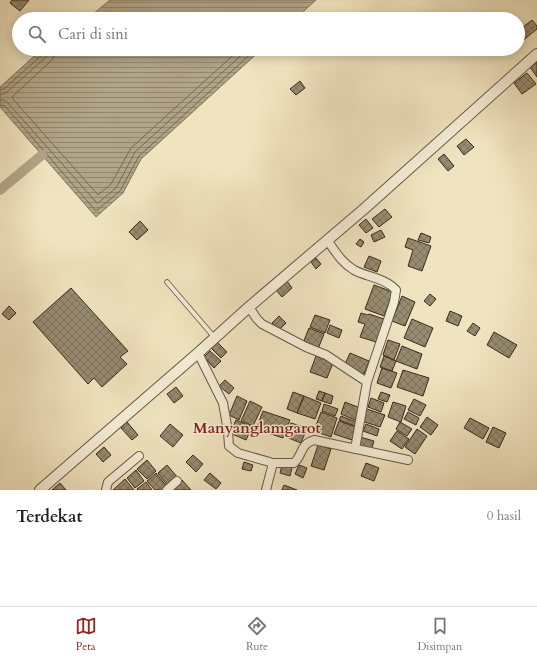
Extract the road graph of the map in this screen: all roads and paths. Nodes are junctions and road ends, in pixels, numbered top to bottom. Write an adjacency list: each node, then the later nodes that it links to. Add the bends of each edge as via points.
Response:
1 (537, 54): 2 (street)
2 (327, 240): 4 (street); 7 (street, via 343,262 353,269 392,285 396,290)
3 (167, 282): 5 (lane)
4 (249, 306): 5 (street); 7 (street, via 262,324 326,355)
5 (215, 338): 6 (street)
6 (198, 353): 11 (street, via 222,403 230,446 238,453); 13 (street)
7 (367, 382): 8 (street)
8 (354, 449): 10 (street); 11 (street, via 314,440 305,444 294,463)
9 (139, 456): 14 (street, via 108,482)
10 (408, 460)
11 (273, 463): 16 (street)
12 (177, 481): 15 (street)
13 (40, 490)
14 (106, 490)
15 (167, 490)
16 (266, 490)

